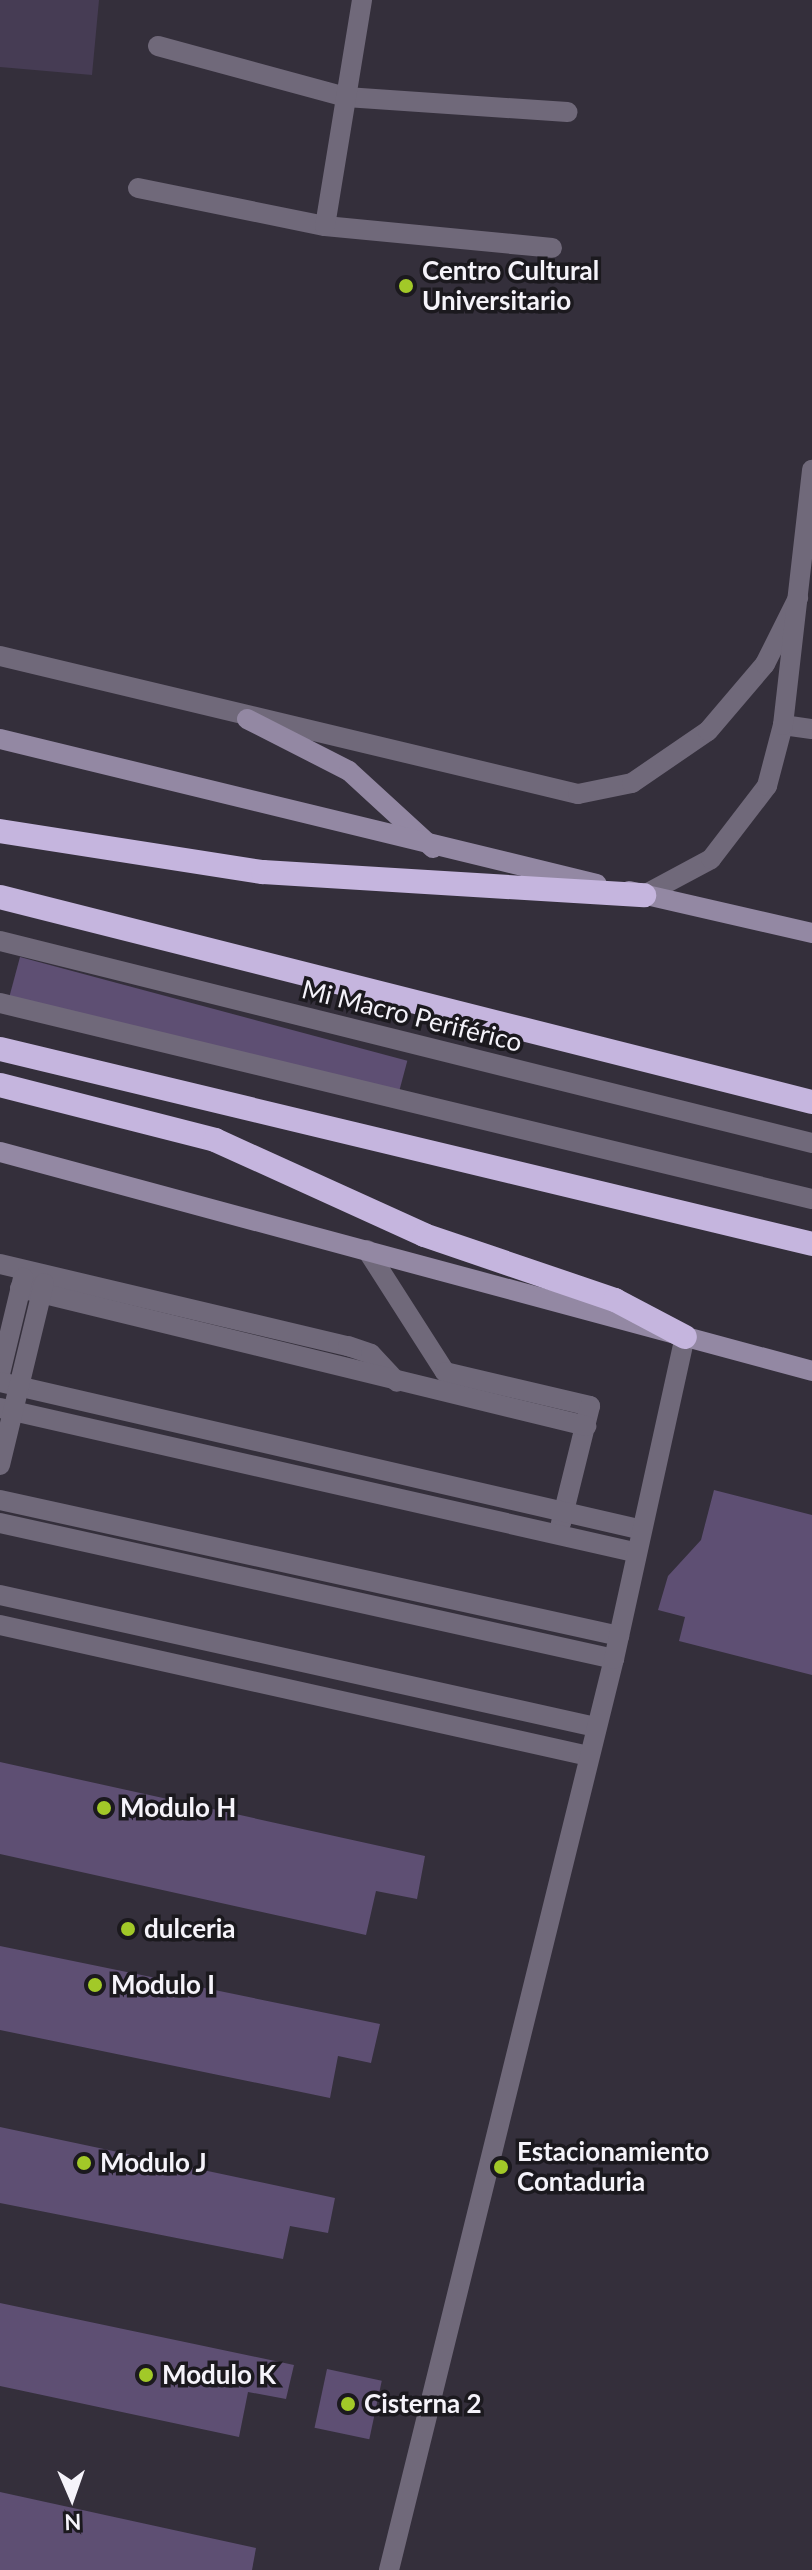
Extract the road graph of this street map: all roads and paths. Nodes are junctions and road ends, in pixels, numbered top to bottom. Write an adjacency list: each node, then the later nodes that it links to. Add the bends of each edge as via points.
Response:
1 (362, 0): 3 (street)
2 (158, 46): 3 (street)
3 (346, 97): 4 (street); 6 (street)
4 (567, 112)
5 (138, 188): 6 (street)
6 (325, 226): 7 (street)
7 (552, 248)
8 (812, 470): 9 (street)
9 (798, 598): 11 (street, via 765,664 718,722 648,775 606,791 578,794); 12 (street)
10 (0, 656): 11 (street)
11 (247, 719): 16 (main road, via 349,771)
12 (783, 725): 13 (street); 17 (street, via 767,786 732,840 711,859)
13 (812, 729)
14 (0, 739): 16 (main road)
15 (0, 831): 17 (highway, via 263,872)
16 (433, 848): 17 (main road)
17 (644, 895): 19 (main road)
18 (0, 897): 24 (highway)
19 (812, 933)
20 (0, 941): 25 (street, Mi Macro Periférico)
21 (0, 1003): 27 (street)
22 (0, 1049): 28 (highway)
23 (0, 1085): 33 (highway, via 215,1140 424,1235 615,1300)
24 (812, 1102)
25 (812, 1143)
26 (0, 1152): 29 (main road)
27 (812, 1199)
28 (812, 1244)
29 (367, 1250): 33 (main road); 38 (street, via 445,1372)
30 (0, 1264): 31 (street)
31 (22, 1279): 32 (street); 35 (street)
32 (44, 1285): 36 (street); 38 (street, via 348,1346 371,1354 397,1382)
33 (685, 1337): 34 (main road); 43 (street)
34 (812, 1371)
35 (0, 1374)
36 (10, 1385): 37 (street); 41 (street)
37 (7, 1409): 39 (street); 44 (street)
38 (588, 1416): 41 (street)
39 (0, 1465)
40 (0, 1500): 48 (street)
41 (563, 1509): 43 (street); 44 (street)
42 (0, 1523): 49 (street)
43 (638, 1529): 45 (street)
44 (559, 1531): 45 (street)
45 (634, 1552): 48 (street)
46 (0, 1595): 50 (street)
47 (0, 1625): 51 (street)
48 (619, 1636): 49 (street)
49 (614, 1659): 50 (street)
50 (596, 1727): 51 (street)
51 (589, 1756): 52 (street)
52 (389, 2570)

